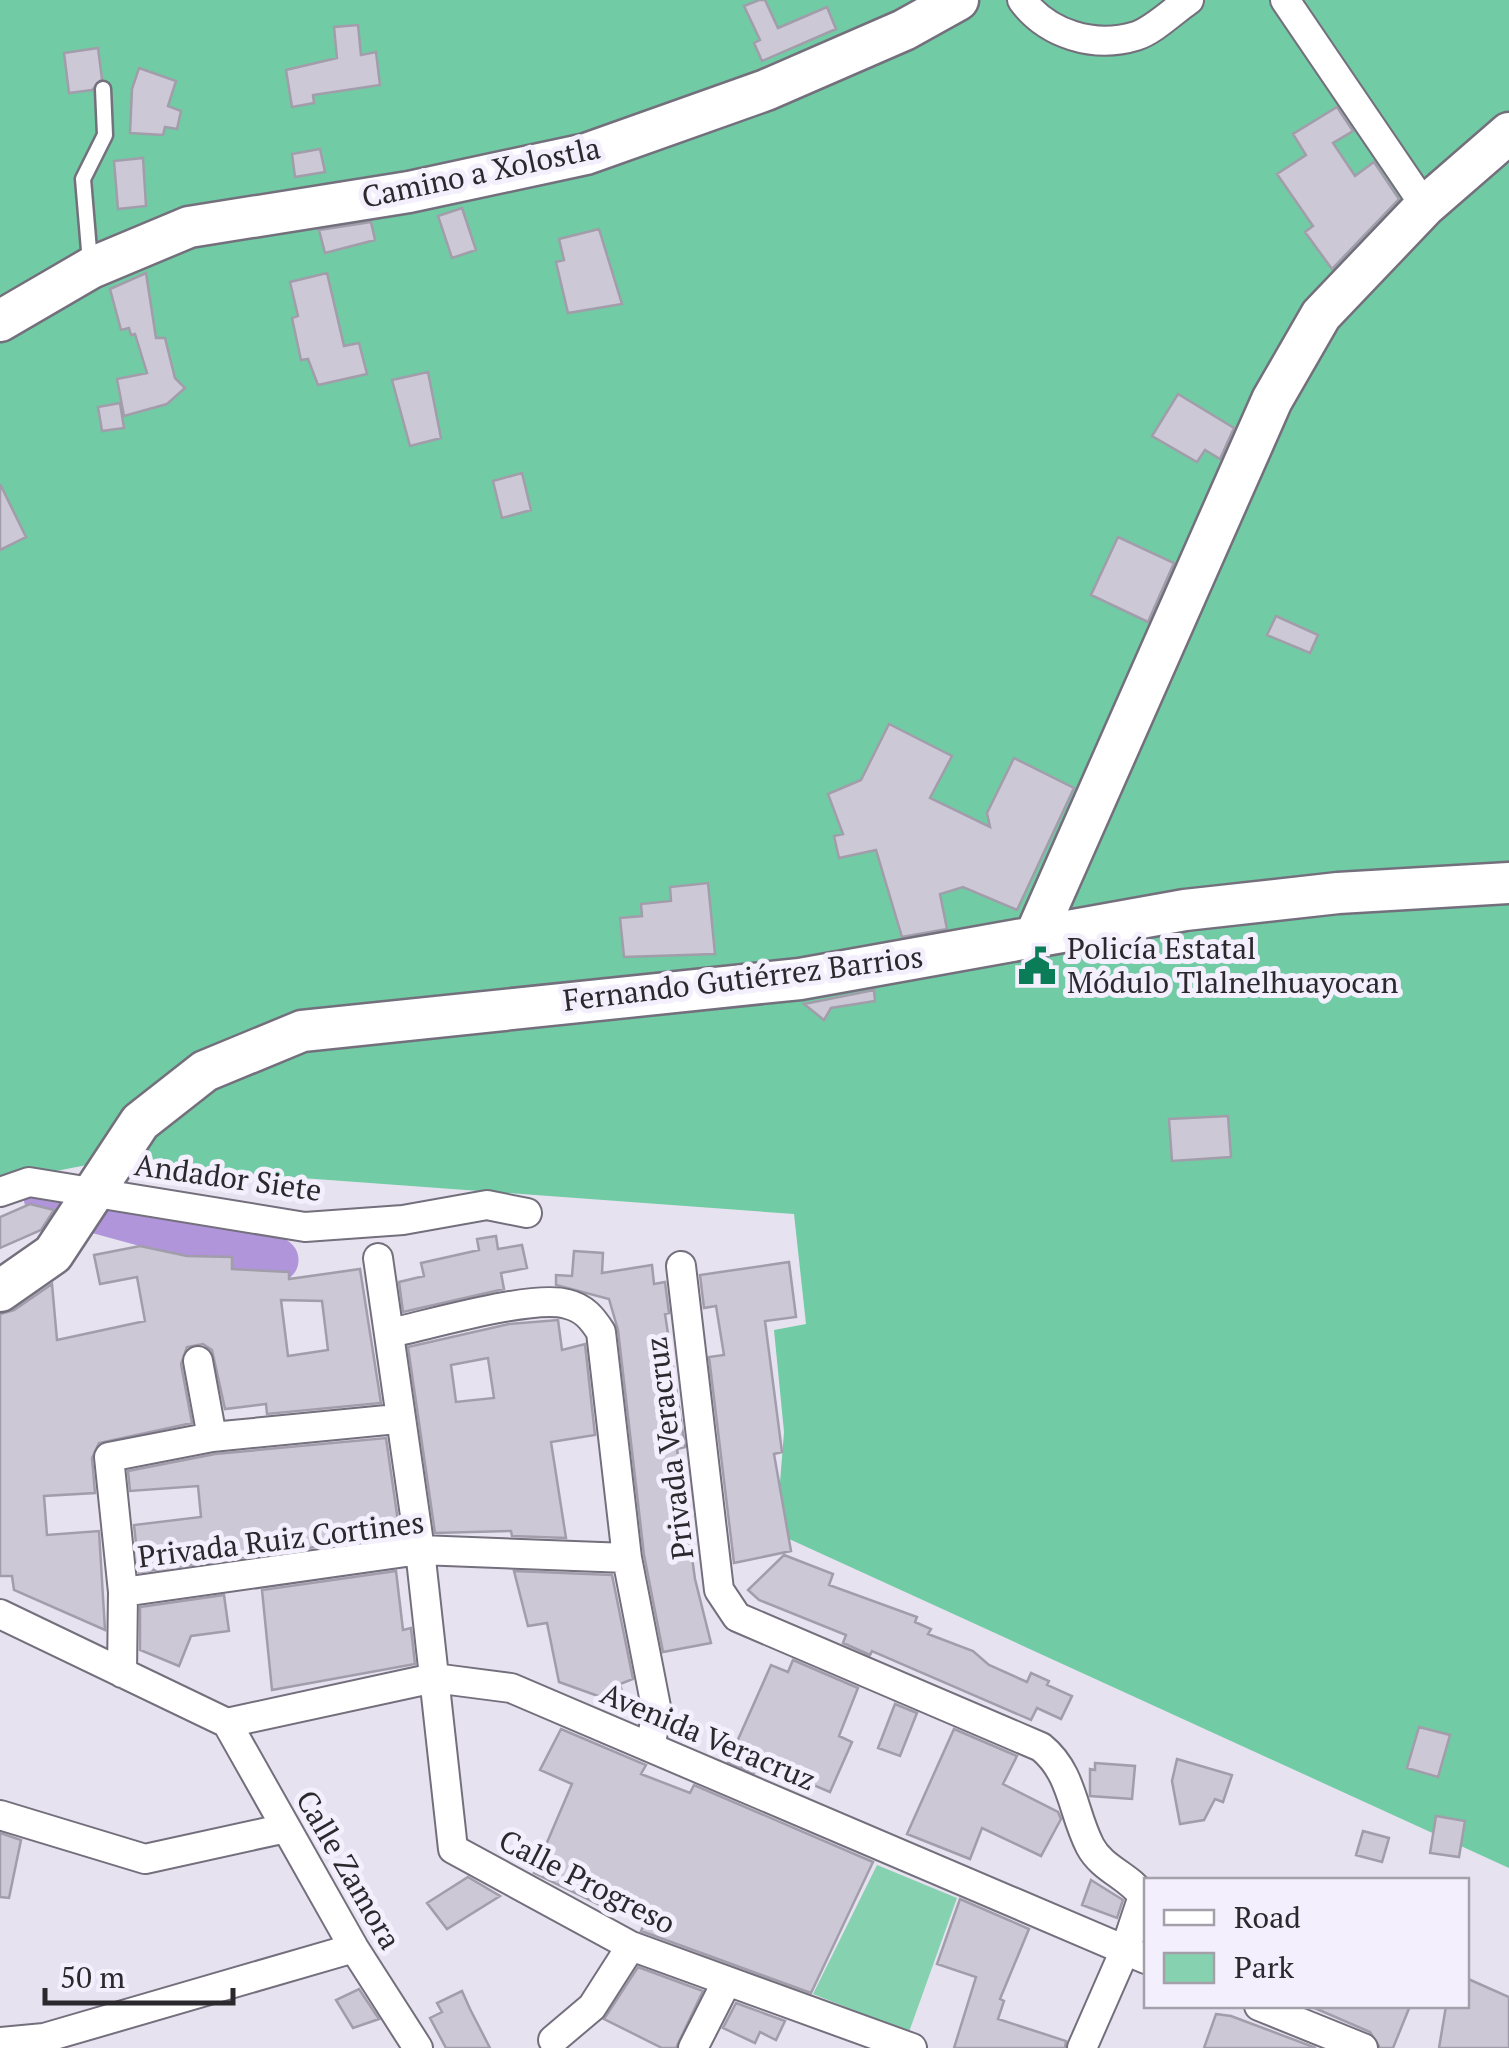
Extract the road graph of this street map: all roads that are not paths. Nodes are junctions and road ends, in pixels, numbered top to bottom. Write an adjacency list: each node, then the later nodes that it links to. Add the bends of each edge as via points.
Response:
1 (958, 0): 8 (street, Camino a Xolostla, via 766,90 586,154 409,192 189,227)
2 (1022, 0): 3 (street, via 1036,20 1081,40 1137,36)
3 (1188, 0)
4 (1284, 0): 7 (street)
5 (103, 89): 8 (lane, via 105,135 83,179)
6 (1509, 133): 7 (street)
7 (1425, 206): 11 (street, via 1321,315 1272,400)
8 (90, 268): 9 (street, Camino a Xolostla)
9 (0, 321)
10 (1509, 882): 11 (street, Fernando Gutiérrez Barrios, via 1300,897)
11 (1035, 936): 13 (street, Fernando Gutiérrez Barrios, via 800,979 302,1030 206,1071 140,1122)
12 (0, 1192): 13 (street, Andador Siete, via 30,1182)
13 (85, 1210): 14 (street, Andador Siete, via 306,1228 487,1206); 17 (street, Fernando Gutiérrez Barrios, via 53,1254)
14 (527, 1214)
15 (378, 1258): 18 (street)
16 (680, 1266): 34 (street, Privada Veracruz, via 719,1590 737,1616 1041,1747 1059,1762 1090,1846 1143,1896)
17 (0, 1291)
18 (390, 1333): 20 (street); 23 (street, Privada Veracruz, via 530,1304 564,1302 589,1314 601,1332)
19 (198, 1361): 21 (street)
20 (397, 1419): 21 (street); 22 (street)
21 (212, 1437): 24 (street, via 109,1457)
22 (420, 1550): 23 (street, Privada Ruiz Cortines); 24 (street, Privada Ruiz Cortines); 27 (street)
23 (627, 1558): 29 (street, via 657,1712)
24 (123, 1592): 26 (street)
25 (0, 1614): 26 (street)
26 (122, 1673): 28 (street)
27 (434, 1678): 28 (street, Avenida Veracruz); 29 (street, Avenida Veracruz, via 510,1688); 32 (street, Calle Progreso, via 453,1849)
28 (227, 1723): 31 (street, Calle Zamora)
29 (650, 1748): 34 (street, Avenida Veracruz)
30 (0, 1815): 31 (street, via 145,1859)
31 (286, 1828): 33 (street, Calle Zamora)
32 (631, 1946): 35 (street, Calle Progreso); 37 (street, via 592,2007)
33 (354, 1948): 38 (street, via 44,2038); 40 (street, Calle Zamora)
34 (1136, 1955): 43 (street)
35 (726, 1981): 41 (street); 42 (street, Calle Progreso)
36 (1264, 2008): 39 (street)
37 (553, 2040)
38 (0, 2042)
39 (1334, 2042): 44 (street)
40 (418, 2048)
41 (694, 2048)
42 (912, 2048)
43 (1082, 2048)
44 (1363, 2048)

